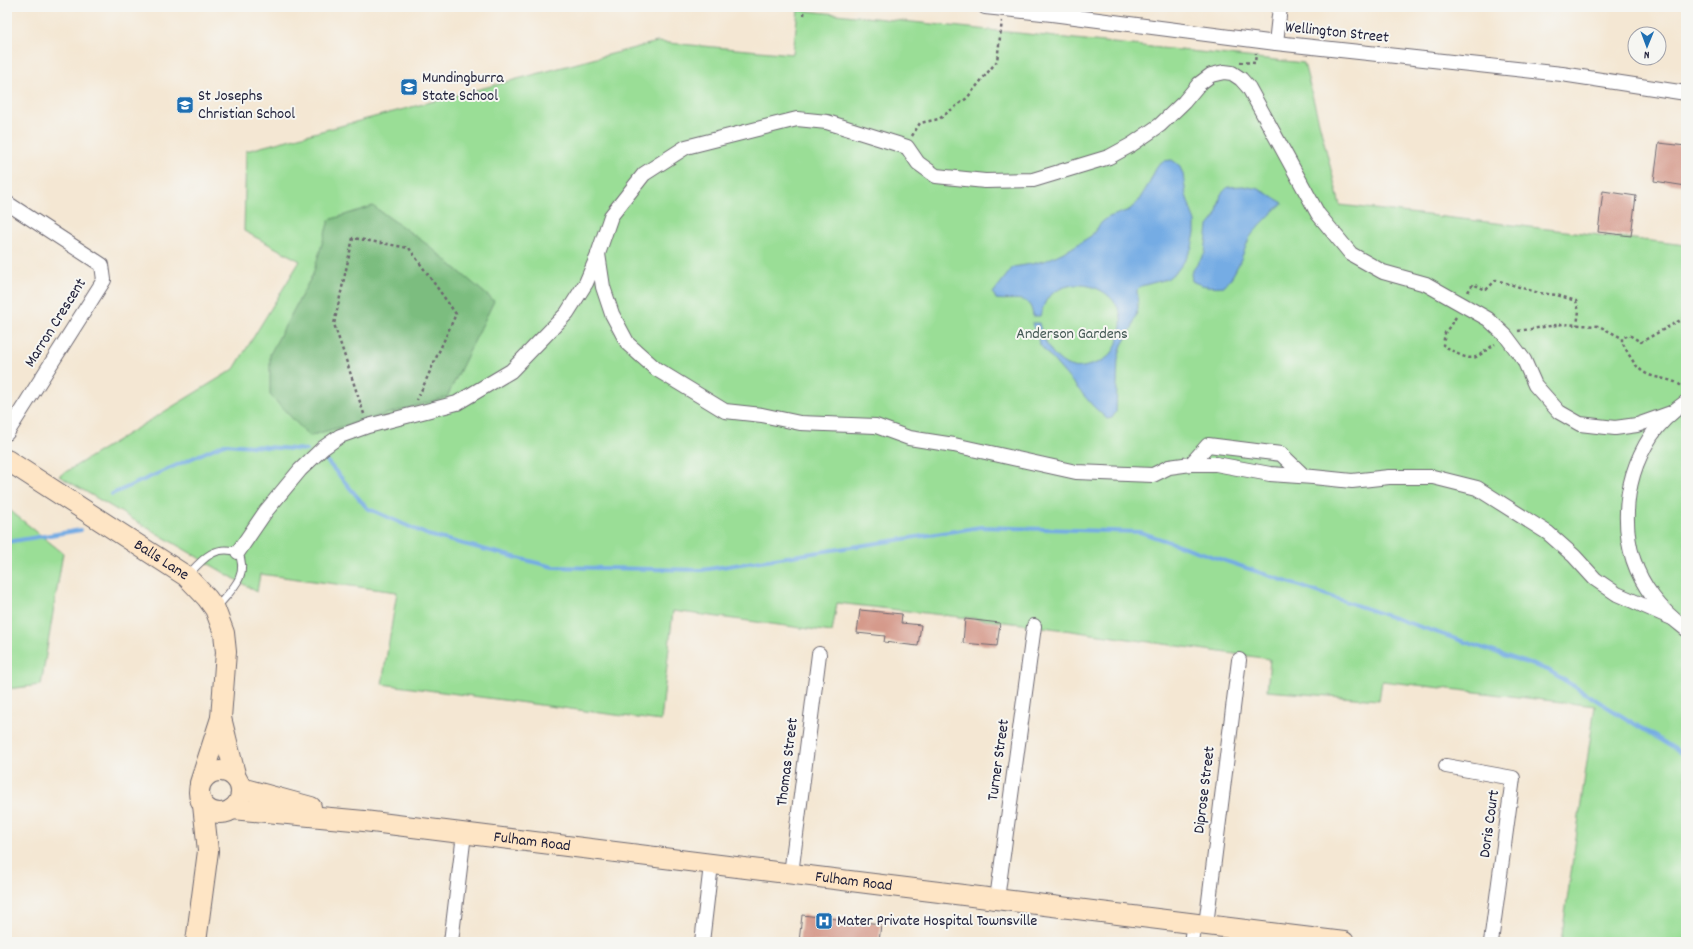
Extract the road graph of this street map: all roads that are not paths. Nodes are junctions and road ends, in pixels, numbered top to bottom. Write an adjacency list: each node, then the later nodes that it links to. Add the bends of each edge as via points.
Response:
1 (985, 7): 3 (street, Wellington Street)
2 (1280, 7): 4 (street)
3 (1053, 10): 4 (street, Wellington Street)
4 (1276, 43): 5 (street, Wellington Street, via 1562,74)
5 (1686, 93)
6 (7, 203): 10 (street, Marron Crescent, via 102,265 104,280)
7 (598, 254): 9 (street, via 611,216 644,174 686,147 797,119 827,122 907,147 918,163 936,176 985,181 1033,180 1109,157 1131,146 1160,125 1211,75 1228,72 1250,88 1318,214 1351,254 1383,272 1426,284 1488,319 1506,336 1524,360 1535,385 1559,412 1580,424 1615,428); 12 (street, via 603,287 612,314 628,344 656,369 725,411 800,423 876,426 909,438 954,445 1076,472 1153,475 1170,467); 14 (street, via 586,284 567,313 511,371 457,402 340,436 319,452 283,490)
8 (1686, 402): 9 (street)
9 (1671, 414): 17 (street, via 1652,435 1638,460 1629,488 1626,516 1629,544 1638,572 1653,597)
10 (7, 433)
11 (7, 460): 15 (street, Balls Lane)
12 (1191, 464): 13 (street, via 1216,464 1270,474); 13 (street, via 1208,445 1280,454)
13 (1304, 476): 17 (street, via 1352,481 1389,477 1433,477 1477,488 1548,533 1595,579 1617,594)
14 (238, 552): 15 (lane, via 228,549 205,556); 16 (lane, via 242,561 242,573)
15 (186, 576): 16 (street, Balls Lane)
16 (215, 609): 22 (street, Balls Lane, via 224,633 226,652)
17 (1672, 618): 19 (street)
18 (1034, 626): 33 (street, Turner Street)
19 (1686, 629)
20 (819, 654): 32 (street, Thomas Street)
21 (1239, 660): 34 (street, Diprose Street)
22 (221, 718): 24 (street, Balls Lane); 25 (street, Balls Lane)
23 (1446, 766): 39 (street, Doris Court, via 1514,778)
24 (200, 783): 25 (street, via 210,773 217,771 224,771); 26 (street, via 200,798)
25 (239, 783): 27 (street, via 241,796 238,803); 28 (street, Fulham Road)
26 (203, 805): 27 (street, via 217,813); 30 (street)
27 (229, 811): 28 (street, Fulham Road); 30 (street)
28 (364, 821): 29 (street, Fulham Road)
29 (464, 834): 31 (street, Fulham Road); 36 (street)
30 (208, 851): 35 (street)
31 (711, 865): 32 (street, Fulham Road); 37 (street)
32 (791, 874): 33 (street, Fulham Road)
33 (996, 899): 34 (street, Fulham Road)
34 (1197, 930): 38 (street, Fulham Road)
35 (196, 942)
36 (451, 942)
37 (702, 942)
38 (1344, 942)
39 (1491, 942)

